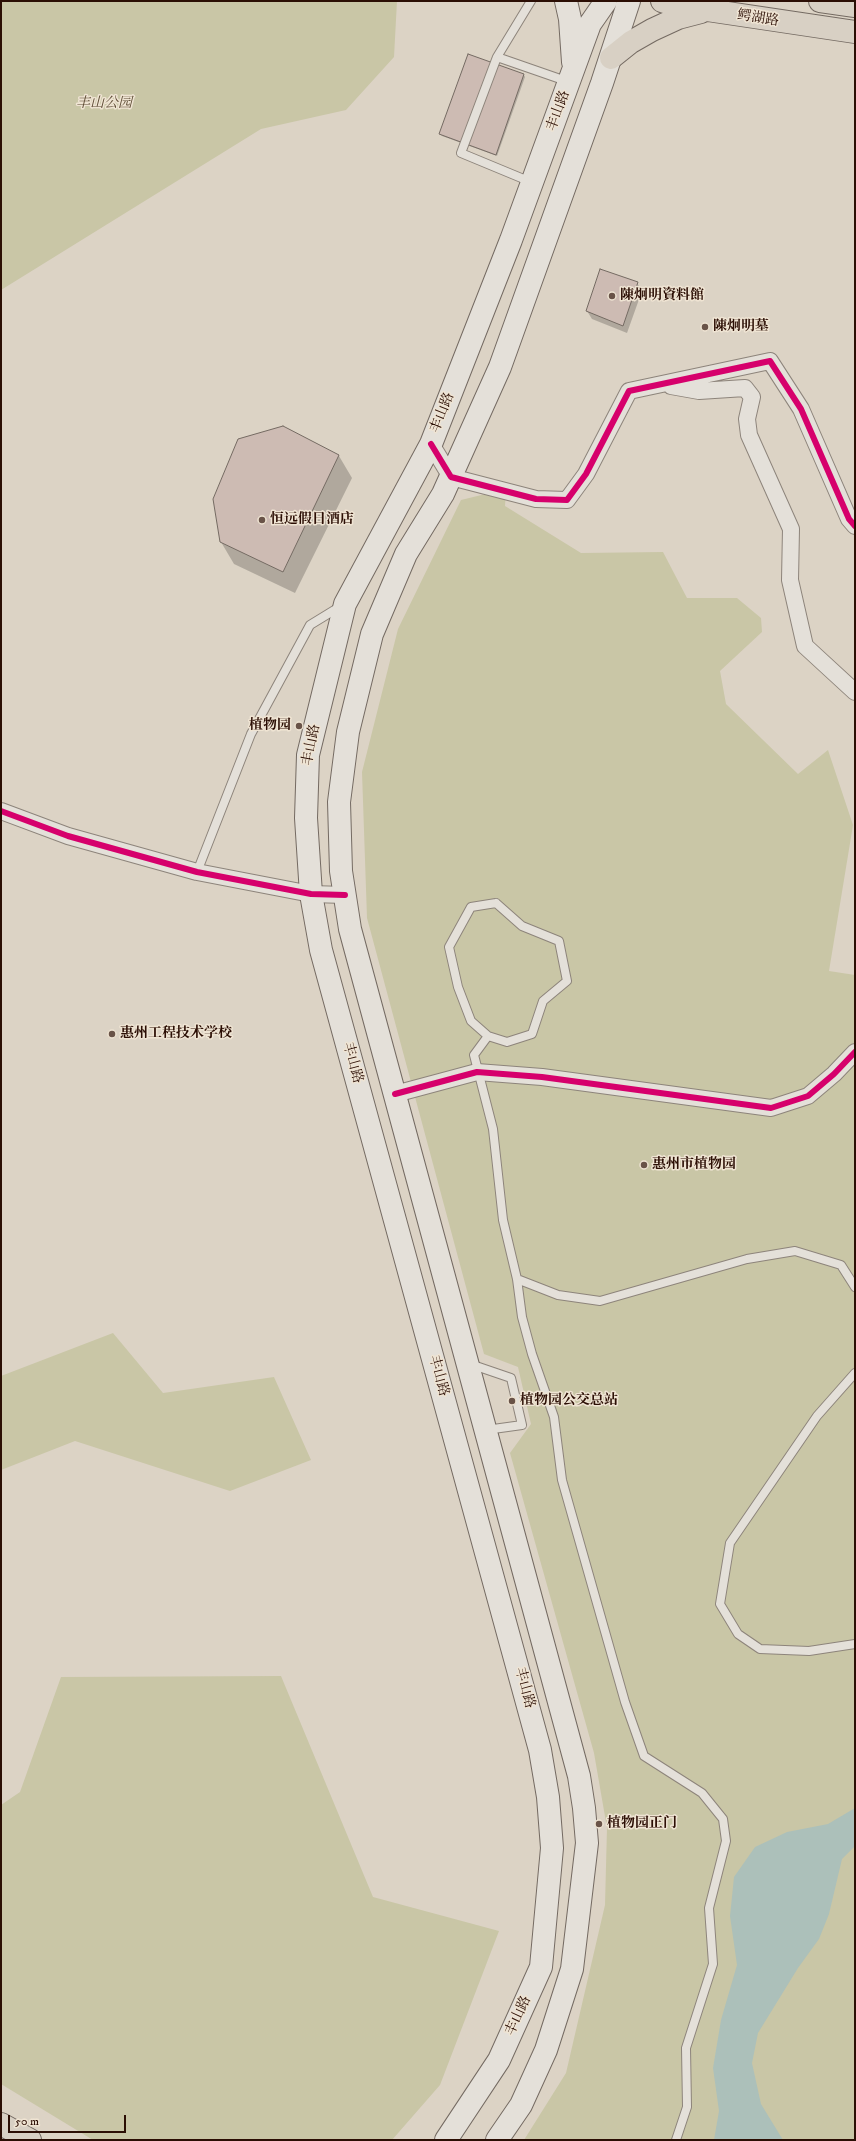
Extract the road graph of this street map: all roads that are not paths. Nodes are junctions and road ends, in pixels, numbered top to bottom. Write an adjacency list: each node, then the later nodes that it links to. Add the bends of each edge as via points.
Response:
1 (531, 1): 10 (lane)
2 (566, 1): 12 (main road, via 570,19)
3 (606, 1): 12 (main road, 丰山路, via 590,24)
4 (629, 1): 11 (main road)
5 (662, 1): 8 (main road, 鳄湖路, via 674,6)
6 (820, 1): 7 (main road)
7 (855, 6)
8 (706, 10): 9 (main road, 鳄湖路); 11 (main road, via 678,18 652,30)
9 (855, 32)
10 (497, 56): 12 (lane); 13 (lane, via 461,153)
11 (611, 58): 16 (main road, via 500,367)
12 (572, 76): 13 (main road, 丰山路)
13 (532, 182): 15 (main road, 丰山路)
14 (663, 384): 16 (street, via 629,391 586,474 567,500 536,498); 17 (street, via 770,362 801,409 849,519); 19 (street, via 699,391 745,388 752,397 747,420 749,435 791,529 790,580 805,646)
15 (431, 444): 16 (street); 18 (main road, 丰山路)
16 (451, 477): 23 (main road, via 406,554 372,634 348,732 339,802 341,871)
17 (855, 526)
18 (345, 604): 21 (lane, via 310,625 250,734); 22 (main road, 丰山路, via 308,755 306,818)
19 (855, 692)
20 (1, 811): 21 (street, via 68,836)
21 (197, 872): 22 (street)
22 (311, 894): 23 (street); 32 (main road, 丰山路, via 321,950)
23 (345, 895): 27 (main road, via 350,929)
24 (488, 1036): 24 (lane, via 507,1042 532,1034 543,1001 567,981 559,941 522,926 496,903 471,907 449,948 458,987 471,1021); 26 (lane, via 474,1055)
25 (855, 1052): 26 (street, via 808,1096 771,1108 542,1077)
26 (477, 1072): 27 (street); 28 (lane, via 493,1129 503,1220)
27 (395, 1094): 30 (main road)
28 (517, 1279): 29 (lane, via 558,1295 600,1301 747,1259 795,1250 841,1265); 39 (lane, via 522,1317 554,1417 562,1480 624,1702 644,1756 702,1793 723,1819 726,1841 709,1908 713,1964 686,2048 687,2107)
29 (855, 1287)
30 (467, 1363): 33 (main road); 33 (lane, via 511,1378 522,1425)
31 (855, 1373): 34 (lane, via 817,1416 730,1543 720,1604 738,1634 760,1649 809,1651)
32 (446, 1407): 33 (main road); 37 (main road, 丰山路, via 540,1750 548,1797 552,1848 541,1967 499,2060)
33 (485, 1430): 38 (main road, via 579,1776 587,1844 572,1969 546,2050 521,2105)
34 (855, 1644)
35 (1, 2124): 36 (main road)
36 (30, 2140)
37 (446, 2140)
38 (497, 2140)
39 (676, 2140)

